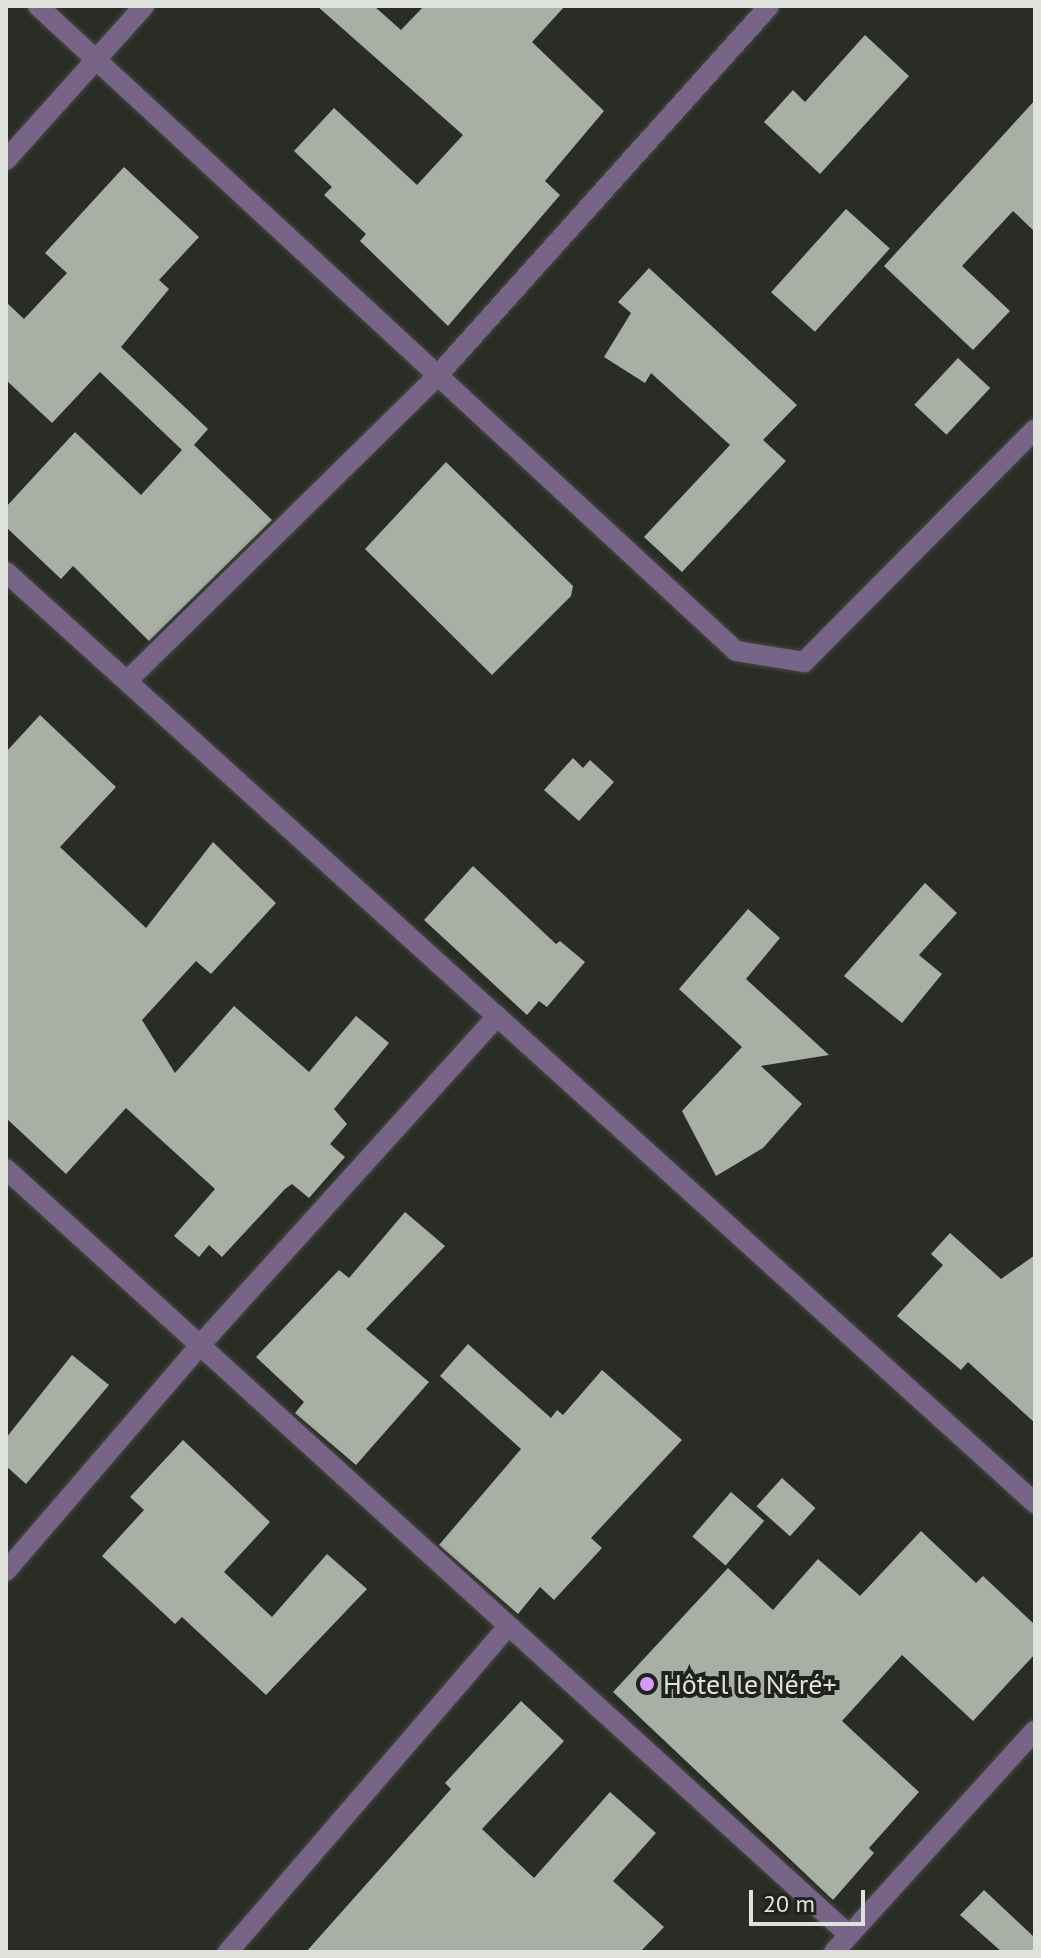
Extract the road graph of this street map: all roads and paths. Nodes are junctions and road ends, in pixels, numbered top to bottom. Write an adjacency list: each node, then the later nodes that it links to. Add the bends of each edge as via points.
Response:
1 (38, 6): 4 (street)
2 (144, 6): 4 (street)
3 (769, 6): 6 (street)
4 (96, 60): 5 (street); 6 (street)
5 (6, 160)
6 (439, 374): 7 (street, via 736,651 804,662); 9 (street)
7 (1035, 429)
8 (6, 572): 9 (street)
9 (129, 679): 10 (street)
10 (495, 1019): 12 (street); 13 (street)
11 (6, 1169): 12 (street)
12 (202, 1343): 14 (street); 15 (street)
13 (1035, 1503)
14 (6, 1571)
15 (507, 1628): 17 (street); 18 (street)
16 (1035, 1730): 17 (street)
17 (849, 1935): 19 (street)
18 (228, 1952)
19 (834, 1952)

